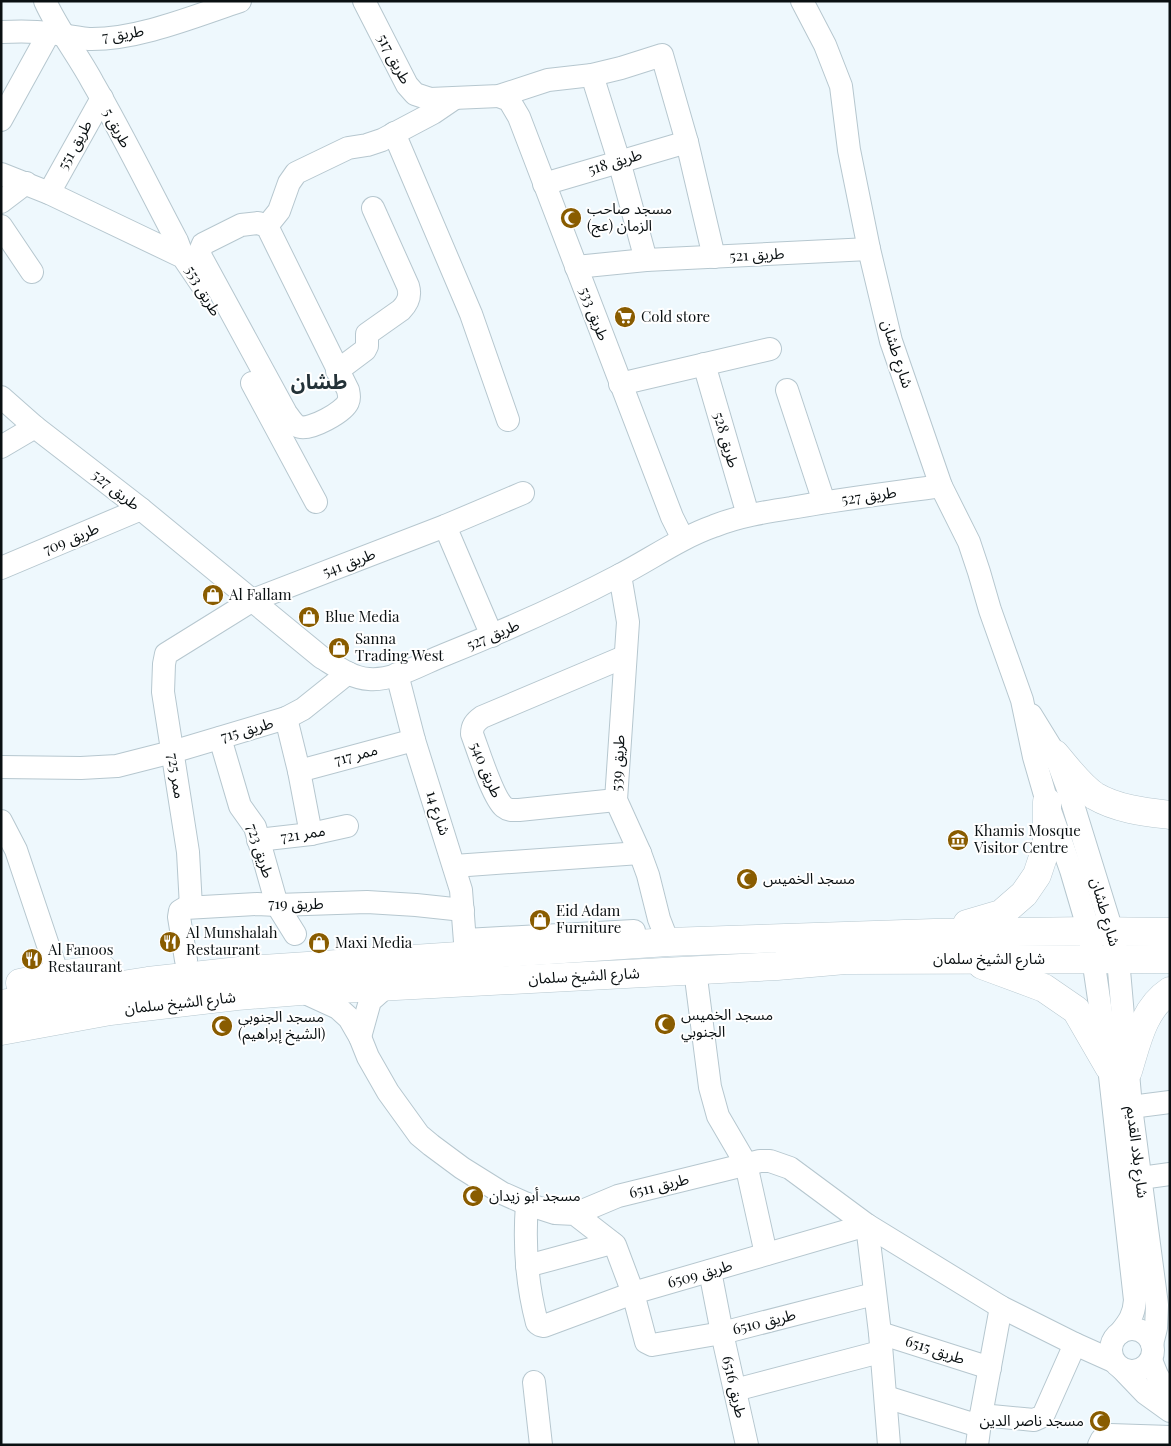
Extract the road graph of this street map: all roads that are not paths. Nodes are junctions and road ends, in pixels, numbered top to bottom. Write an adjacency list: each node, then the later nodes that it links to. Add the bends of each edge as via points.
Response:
1 (45, 1): 6 (street, طريق 5)
2 (240, 1): 6 (street, طريق 7, via 140,33 89,39)
3 (364, 1): 9 (street, طريق 517, via 407,85 416,94 430,99)
4 (802, 1): 23 (street, شارع طشان, via 825,45 840,86)
5 (1, 32): 6 (street, طريق 7)
6 (56, 34): 10 (street, طريق 5, via 78,56); 11 (street)
7 (592, 75): 8 (street, طريق 517, via 548,80); 13 (street, طريق 517, via 662,55); 14 (street)
8 (498, 96): 9 (street, طريق 517); 17 (street, طريق 533, via 509,100 519,117)
9 (456, 97): 12 (street)
10 (102, 98): 18 (street, طريق 551); 25 (street, طريق 5)
11 (1, 120)
12 (394, 133): 22 (street, via 382,140 341,151 296,173 279,211); 35 (street, via 471,314)
13 (687, 142): 14 (street, طريق 518); 24 (street)
14 (619, 161): 17 (street, طريق 518); 26 (street)
15 (1, 174): 16 (street, طريق 553)
16 (26, 183): 18 (street, طريق 553); 19 (street)
17 (544, 184): 27 (street, طريق 533)
18 (49, 193): 25 (street, طريق 553)
19 (1, 202)
20 (373, 208): 31 (street, via 408,286 409,296 401,310 367,334 365,350)
21 (1, 226): 28 (street)
22 (267, 226): 31 (street); 37 (street, via 258,223 241,225 203,244 201,258 286,413 294,424)
23 (869, 249): 24 (street, طريق 521); 40 (street, شارع طشان, via 891,341)
24 (714, 257): 26 (street, طريق 521)
25 (183, 258): 38 (street, طريق 553, via 197,278)
26 (646, 260): 27 (street, طريق 521)
27 (576, 267): 32 (street, طريق 533)
28 (32, 272)
29 (770, 348): 30 (street)
30 (704, 364): 32 (street); 45 (street, طريق 528)
31 (338, 370): 37 (street, via 348,390 348,404 310,428)
32 (620, 384): 47 (street, طريق 533)
33 (787, 390): 43 (street)
34 (1, 397): 36 (street, طريق 527)
35 (508, 420)
36 (35, 427): 39 (street); 44 (street, طريق 527)
37 (301, 427): 38 (street)
38 (281, 437): 42 (street, طريق 553)
39 (1, 447)
40 (941, 486): 43 (street, طريق 527); 58 (street, شارع طشان, via 969,542)
41 (523, 493): 46 (street, طريق 541)
42 (316, 502)
43 (824, 502): 45 (street, طريق 527)
44 (141, 509): 48 (street, طريق 709); 50 (street, طريق 527)
45 (748, 515): 47 (street, طريق 527)
46 (445, 526): 50 (street, طريق 541); 51 (street)
47 (683, 539): 49 (street, طريق 527)
48 (1, 568)
49 (620, 575): 51 (street, طريق 527); 54 (street, طريق 539, via 628,622)
50 (253, 600): 52 (street, طريق 541); 53 (street, طريق 527)
51 (492, 636): 56 (street, طريق 527)
52 (174, 648): 62 (street, ممر 725, via 166,654 163,692)
53 (321, 657): 55 (street, طريق 527); 57 (street)
54 (624, 657): 66 (street, طريق 539); 66 (street, طريق 540, via 482,717 472,728 496,796 505,808 519,810)
55 (348, 673): 56 (street, طريق 527, via 368,679); 57 (street, طريق 715)
56 (397, 674): 61 (street, شارع 14)
57 (317, 697): 59 (street, طريق 715)
58 (1022, 700): 63 (street, شارع طشان); 67 (street, شارع طشان)
59 (286, 718): 60 (street, طريق 715); 65 (street)
60 (220, 738): 62 (street, طريق 715); 72 (street, طريق 723, via 240,806 253,822)
61 (414, 740): 65 (street, ممر 717); 74 (street, شارع 14)
62 (172, 752): 64 (street, طريق 715, via 117,766); 76 (street, ممر 725, via 188,852)
63 (1055, 754): 68 (main road, via 1095,796 1119,806); 78 (street, شارع طشان, via 1069,792)
64 (1, 767)
65 (299, 771): 71 (street)
66 (616, 800): 73 (street, طريق 539)
67 (1046, 802): 78 (street, شارع طشان, via 1070,870); 79 (main road, via 1048,845 1037,875 1024,894 1001,914)
68 (1170, 815)
69 (1, 821): 90 (street, via 16,850)
70 (347, 826): 71 (street, ممر 721)
71 (311, 834): 72 (street, ممر 721)
72 (258, 840): 75 (street, طريق 723)
73 (640, 853): 74 (street); 82 (street, طريق 539)
74 (454, 866): 77 (street, شارع 14)
75 (277, 906): 76 (street, طريق 719); 77 (street, طريق 719, via 367,902); 81 (street, طريق 723)
76 (191, 908): 87 (street, via 182,909 179,914)
77 (463, 910): 83 (street, شارع 14)
78 (1101, 931): 79 (main road, شارع الشيخ سلمان); 80 (main road, شارع الشيخ سلمان); 85 (street, شارع طشان)
79 (934, 932): 82 (main road, شارع الشيخ سلمان)
80 (1170, 932)
81 (296, 934)
82 (668, 942): 83 (main road, شارع الشيخ سلمان)
83 (466, 947): 88 (main road, شارع الشيخ سلمان)
84 (964, 958): 85 (main road, شارع الشيخ سلمان); 89 (main road, شارع الشيخ سلمان, via 845,960); 98 (main road, via 1044,988 1076,1010)
85 (1106, 959): 86 (main road, شارع الشيخ سلمان); 98 (street, شارع بلاد القديم)
86 (1170, 959)
87 (186, 960): 88 (main road); 90 (main road)
88 (248, 970): 95 (main road, شارع الشيخ سلمان, via 148,980)
89 (695, 970): 91 (main road, شارع الشيخ سلمان); 101 (street, via 710,1087 718,1116)
90 (58, 975): 92 (main road)
91 (387, 986): 93 (main road, شارع الشيخ سلمان); 97 (street, via 370,1000)
92 (1, 987)
93 (301, 991): 96 (main road, شارع الشيخ سلمان, via 110,1011); 97 (street, via 338,1008 349,1018)
94 (1170, 991): 98 (main road, via 1158,999 1148,1013)
95 (1, 1004)
96 (1, 1031)
97 (360, 1037): 104 (street, via 388,1092 419,1135 462,1168)
98 (1118, 1069): 100 (street, شارع بلاد القديم); 116 (street, شارع بلاد القديم, via 1135,1300 1130,1320)
99 (1170, 1102): 100 (street)
100 (1131, 1107): 103 (street, شارع بلاد القديم)
101 (753, 1163): 105 (street, طريق 6511, via 618,1196); 106 (street, via 770,1161 790,1168); 108 (street)
102 (1170, 1174): 103 (street)
103 (1140, 1178): 111 (street, شارع بلاد القديم)
104 (527, 1204): 105 (street, via 555,1213); 109 (street)
105 (575, 1214): 107 (street)
106 (867, 1225): 108 (street, طريق 6509); 113 (street); 114 (street)
107 (612, 1243): 109 (street); 112 (street, via 617,1248)
108 (766, 1254): 110 (street, طريق 6509)
109 (527, 1266): 112 (street, via 540,1325)
110 (710, 1271): 112 (street, طريق 6509); 115 (street, طريق 6516)
111 (1162, 1283): 119 (street, شارع بلاد القديم)
112 (633, 1293): 115 (street, طريق 6510, via 646,1342 652,1345)
113 (874, 1294): 115 (street, طريق 6510); 117 (street)
114 (1001, 1307): 118 (street); 121 (street)
115 (722, 1333): 123 (street, طريق 6516)
116 (1117, 1335): 118 (street); 119 (street, via 1132,1329 1145,1333); 120 (street, via 1110,1349)
117 (880, 1342): 121 (street, طريق 6515); 123 (street); 124 (street)
118 (1075, 1344): 120 (street); 127 (street, via 1043,1416)
119 (1151, 1352): 120 (street, via 1148,1365 1138,1370 1128,1371); 125 (street, via 1156,1375)
120 (1118, 1365): 126 (street, via 1145,1393)
121 (990, 1368): 127 (street)
122 (534, 1382): 130 (street)
123 (735, 1390): 131 (street, طريق 6516)
124 (886, 1397): 127 (street); 132 (street)
125 (1170, 1397)
126 (1170, 1410)
127 (979, 1429)
128 (1170, 1437): 129 (street)
129 (1104, 1440)
130 (541, 1445)
131 (747, 1445)
132 (889, 1445)

